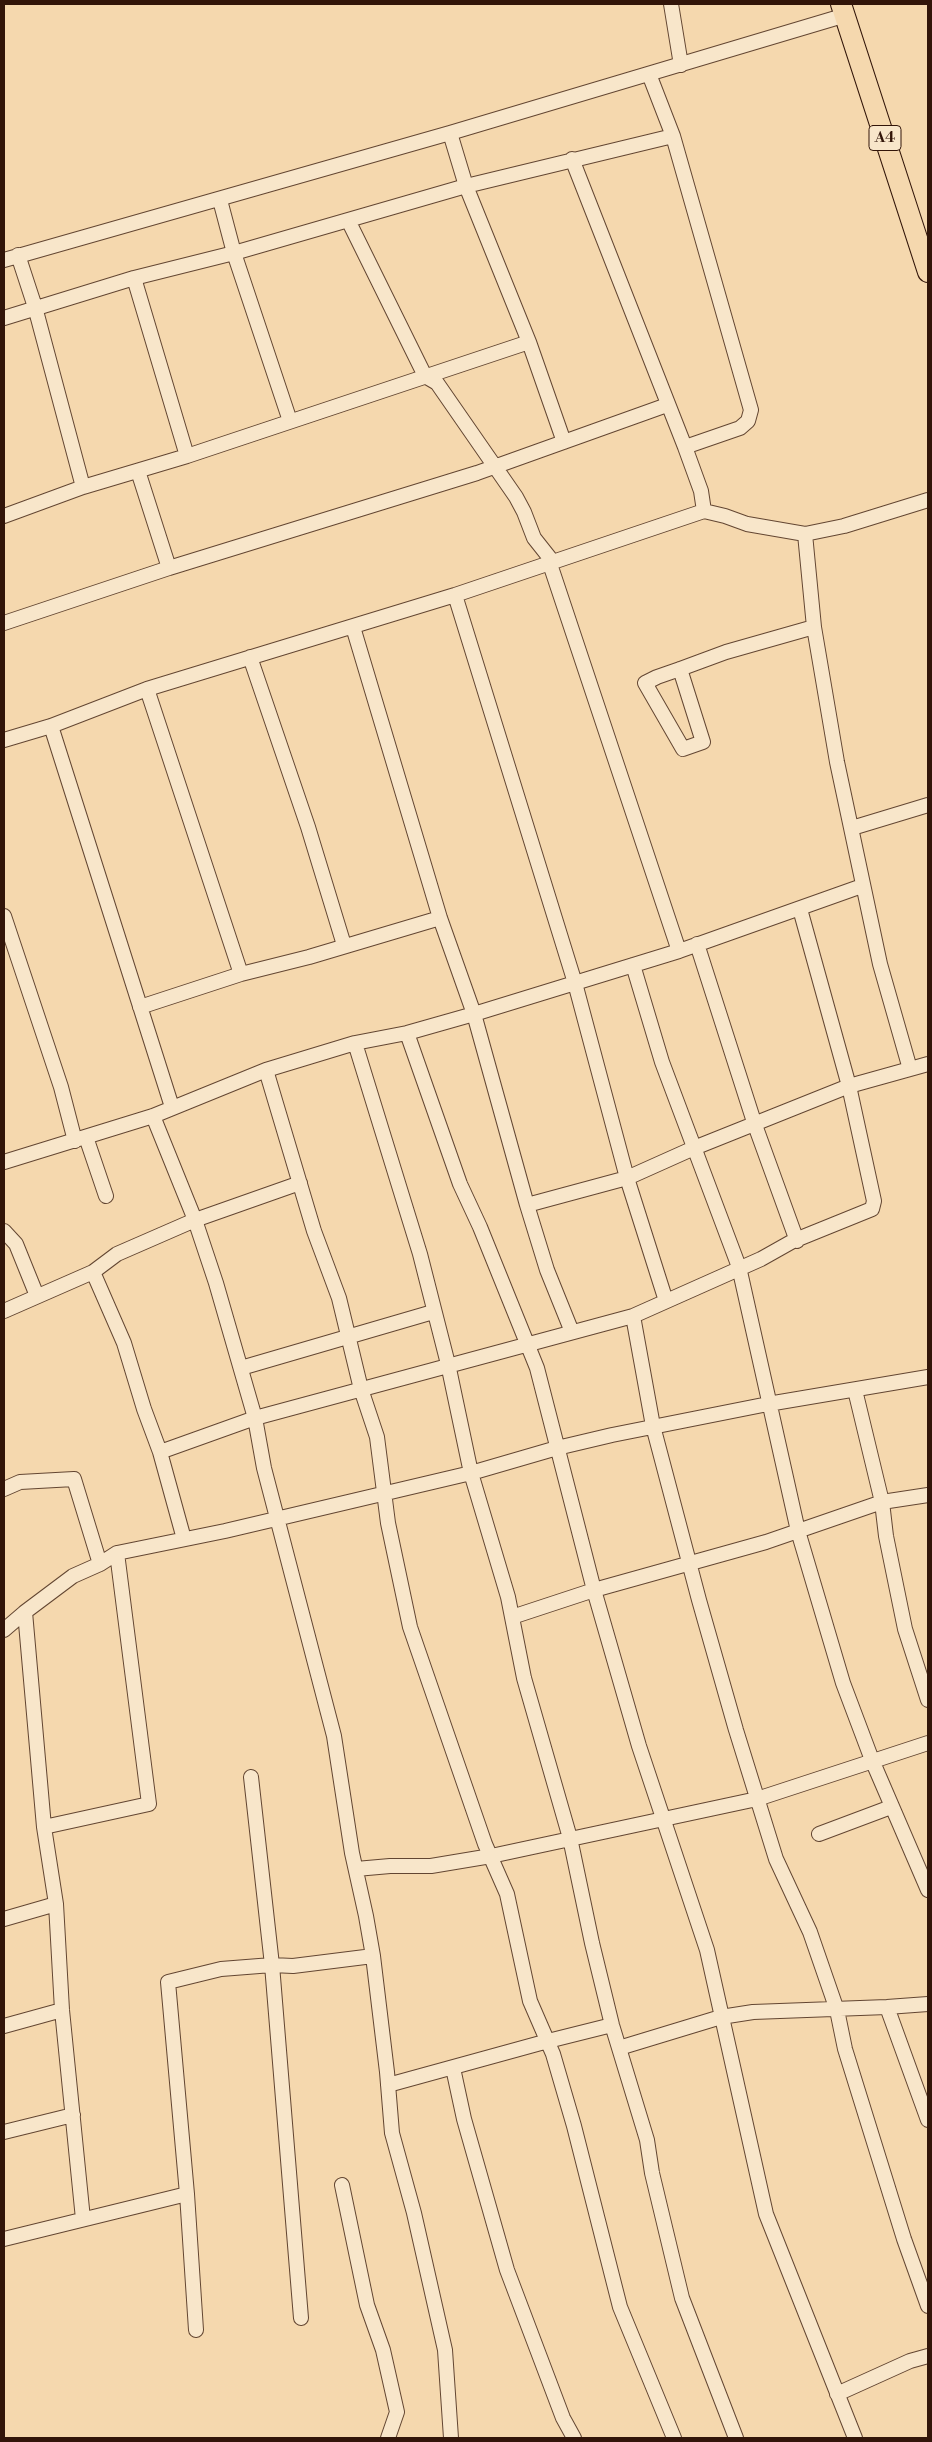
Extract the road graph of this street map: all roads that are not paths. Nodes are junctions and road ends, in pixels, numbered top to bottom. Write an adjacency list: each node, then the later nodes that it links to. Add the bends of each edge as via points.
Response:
1 (671, 4): 3 (street)
2 (843, 10): 3 (street); 14 (highway, A4)
3 (681, 65): 4 (street)
4 (649, 74): 5 (street); 6 (street)
5 (450, 133): 8 (street); 9 (street)
6 (673, 136): 7 (street); 23 (street, via 751,410 748,421 740,428)
7 (572, 159): 8 (street); 20 (street)
8 (466, 186): 10 (street); 18 (street)
9 (220, 200): 11 (street); 12 (street)
10 (348, 220): 11 (street); 19 (street)
11 (234, 253): 15 (street); 21 (street)
12 (18, 255): 13 (street); 16 (street)
13 (4, 260)
14 (928, 272)
15 (134, 278): 16 (street); 24 (street)
16 (34, 307): 17 (street); 27 (street)
17 (4, 318)
18 (529, 342): 19 (street); 22 (street)
19 (425, 376): 21 (street); 25 (street, via 437,383)
20 (667, 405): 22 (street); 23 (street)
21 (290, 421): 24 (street)
22 (564, 442): 25 (street)
23 (685, 447): 29 (street, via 701,491)
24 (186, 456): 26 (street)
25 (494, 467): 32 (street, via 524,512 534,538); 33 (street)
26 (138, 471): 27 (street); 33 (street)
27 (83, 487): 30 (street)
28 (928, 500): 31 (street, via 844,526)
29 (704, 511): 31 (street, via 747,524); 32 (street)
30 (4, 516)
31 (805, 534): 37 (street)
32 (551, 563): 34 (street); 51 (street)
33 (170, 568): 35 (street)
34 (455, 595): 36 (street); 54 (street)
35 (4, 623)
36 (353, 627): 38 (street); 48 (street)
37 (814, 627): 39 (street); 44 (street)
38 (250, 657): 40 (street); 50 (street)
39 (680, 669): 39 (street, via 703,742 683,749 645,683)
40 (147, 689): 41 (street); 53 (street)
41 (51, 726): 42 (street); 55 (street)
42 (4, 740)
43 (928, 805): 44 (street)
44 (852, 828): 45 (street)
45 (862, 886): 46 (street); 60 (street)
46 (800, 909): 49 (street); 62 (street)
47 (4, 916): 66 (street)
48 (440, 918): 50 (street); 56 (street)
49 (697, 944): 51 (street); 65 (street)
50 (344, 945): 53 (street)
51 (679, 951): 52 (street)
52 (632, 965): 54 (street); 67 (street, via 662,1062)
53 (241, 974): 55 (street)
54 (575, 983): 56 (street); 69 (street)
55 (140, 1007): 63 (street)
56 (474, 1014): 57 (street); 72 (street)
57 (407, 1033): 58 (street); 85 (street, via 460,1184)
58 (355, 1043): 61 (street); 81 (street, via 420,1254)
59 (928, 1064): 60 (street)
60 (910, 1069): 62 (street)
61 (266, 1070): 63 (street); 70 (street)
62 (849, 1086): 65 (street); 75 (street, via 874,1201 872,1209)
63 (172, 1107): 64 (street)
64 (153, 1116): 66 (street); 73 (street)
65 (755, 1124): 67 (street); 75 (street)
66 (80, 1139): 68 (street); 71 (street)
67 (694, 1148): 69 (street); 76 (street)
68 (4, 1162)
69 (628, 1178): 72 (street); 79 (street)
70 (300, 1183): 73 (street); 84 (street, via 339,1298)
71 (106, 1196)
72 (527, 1205): 83 (street, via 547,1270)
73 (195, 1220): 77 (street, via 117,1254); 87 (street)
74 (4, 1231): 78 (street, via 16,1244)
75 (797, 1240): 76 (street)
76 (739, 1267): 79 (street); 91 (street)
77 (93, 1272): 78 (street); 95 (street, via 124,1343)
78 (38, 1296): 80 (street)
79 (666, 1300): 82 (street)
80 (4, 1311)
81 (433, 1312): 84 (street); 86 (street)
82 (633, 1316): 83 (street); 93 (street)
83 (572, 1332): 85 (street)
84 (348, 1335): 87 (street); 89 (street)
85 (528, 1345): 86 (street); 94 (street)
86 (448, 1364): 89 (street); 96 (street)
87 (240, 1368): 92 (street)
88 (928, 1377): 90 (street)
89 (361, 1389): 92 (street); 98 (street, via 377,1437)
90 (855, 1390): 91 (street); 100 (street)
91 (768, 1404): 93 (street); 102 (street)
92 (255, 1418): 95 (street); 101 (street)
93 (653, 1426): 94 (street); 106 (street)
94 (557, 1448): 96 (street); 107 (street)
95 (160, 1452): 103 (street)
96 (471, 1473): 98 (street); 109 (street)
97 (4, 1489): 105 (street, via 20,1482 74,1479)
98 (385, 1492): 101 (street); 121 (street, via 388,1523 410,1627)
99 (928, 1495): 100 (street)
100 (882, 1502): 102 (street); 111 (street, via 904,1629)
101 (277, 1518): 103 (street); 122 (street, via 334,1736)
102 (798, 1531): 106 (street); 113 (street, via 843,1682)
103 (184, 1539): 104 (street)
104 (117, 1553): 105 (street); 118 (street, via 149,1804)
105 (100, 1564): 108 (street, via 73,1576)
106 (689, 1564): 107 (street); 115 (street)
107 (594, 1590): 109 (street); 117 (street)
108 (25, 1612): 110 (street); 118 (street)
109 (512, 1617): 120 (street, via 527,1686)
110 (4, 1630)
111 (928, 1700)
112 (928, 1743): 113 (street)
113 (872, 1760): 115 (street); 116 (street)
114 (251, 1777): 127 (street)
115 (757, 1798): 117 (street); 131 (street, via 776,1859 810,1932)
116 (891, 1806): 119 (street); 123 (street)
117 (662, 1818): 120 (street); 132 (street, via 707,1950)
118 (44, 1827): 124 (street)
119 (818, 1834)
120 (570, 1838): 121 (street); 133 (street)
121 (491, 1856): 122 (street, via 431,1866); 135 (street, via 507,1894 530,2001)
122 (356, 1869): 126 (street)
123 (928, 1890)
124 (56, 1904): 125 (street); 130 (street)
125 (4, 1919)
126 (372, 1956): 127 (street, via 293,1966); 138 (street)
127 (272, 1965): 143 (street, via 220,1969 168,1982); 147 (street)
128 (928, 2004): 129 (street)
129 (888, 2008): 131 (street); 140 (street)
130 (62, 2010): 134 (street); 139 (street)
131 (837, 2010): 132 (street, via 753,2012); 146 (street, via 845,2049)
132 (721, 2017): 136 (street); 150 (street, via 766,2214)
133 (612, 2025): 135 (street); 136 (street)
134 (4, 2026)
135 (548, 2041): 137 (street); 154 (street, via 574,2126 620,2307)
136 (619, 2048): 155 (street, via 647,2140 682,2298)
137 (453, 2068): 138 (street); 153 (street, via 464,2119 507,2270 563,2418)
138 (388, 2085): 152 (street, via 392,2133 445,2350)
139 (73, 2115): 141 (street); 144 (street)
140 (928, 2120)
141 (4, 2132)
142 (342, 2185): 151 (street, via 367,2306 383,2350 397,2412)
143 (186, 2194): 144 (street); 148 (street)
144 (83, 2219): 145 (street)
145 (4, 2239)
146 (928, 2306)
147 (302, 2318)
148 (196, 2330)
149 (928, 2356): 150 (street)
150 (837, 2394): 156 (street)
151 (388, 2438)
152 (452, 2438)
153 (574, 2438)
154 (674, 2438)
155 (736, 2438)
156 (855, 2438)

